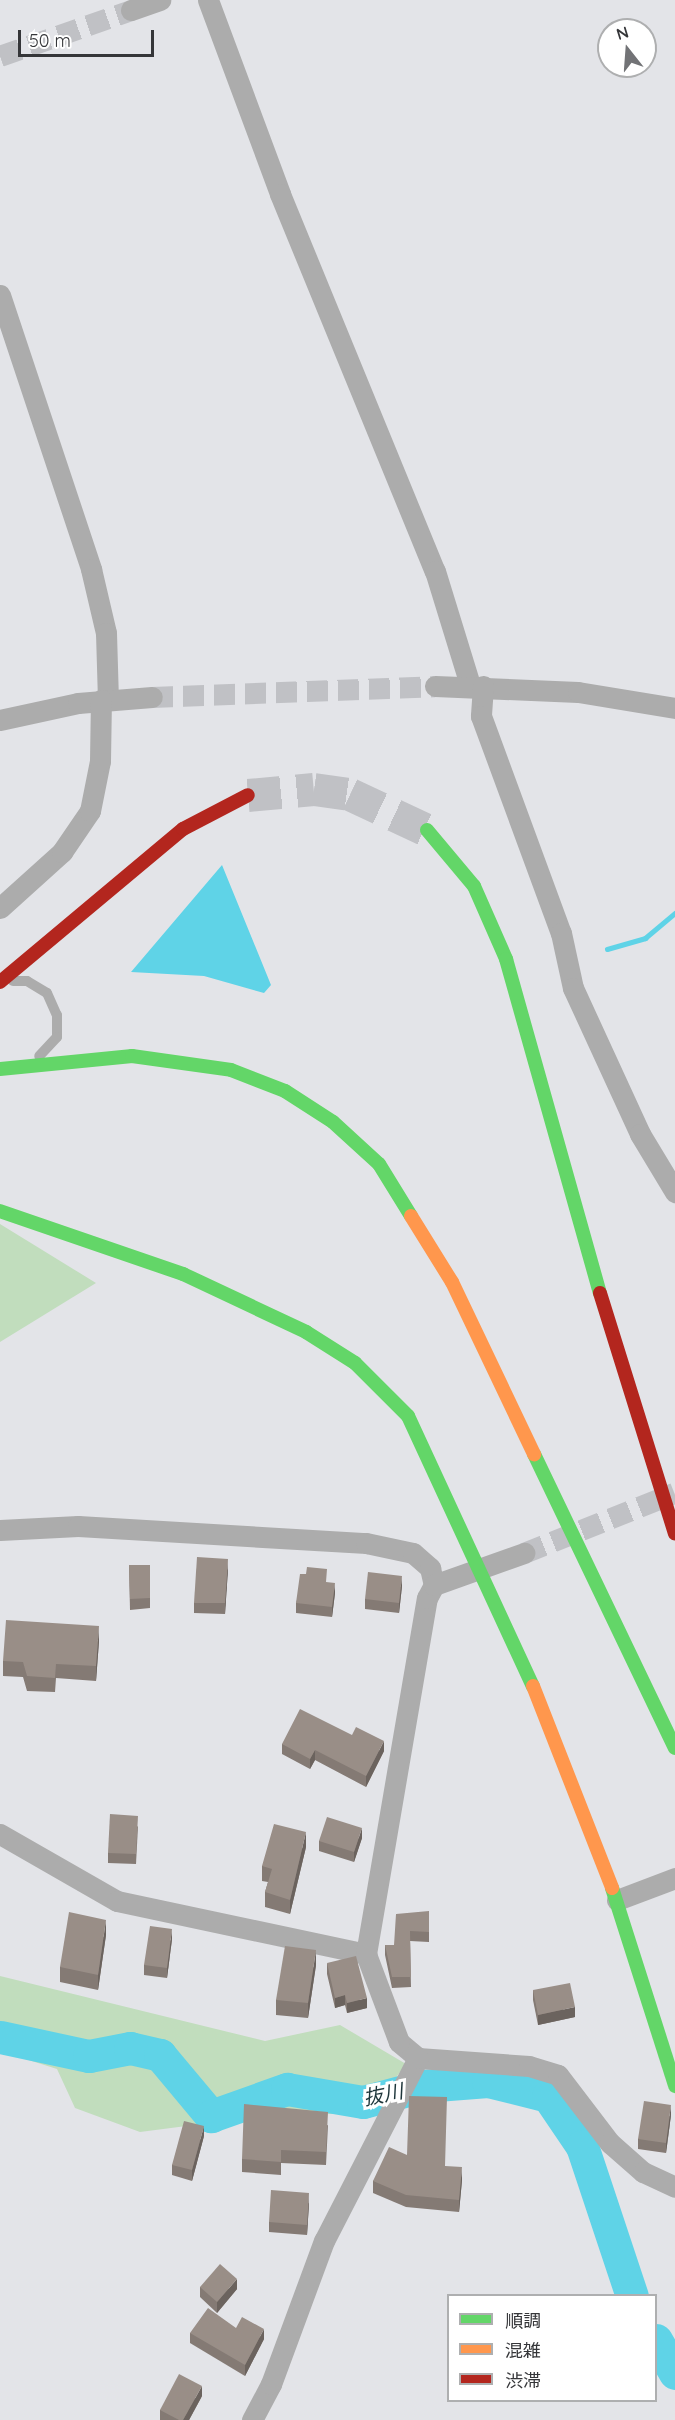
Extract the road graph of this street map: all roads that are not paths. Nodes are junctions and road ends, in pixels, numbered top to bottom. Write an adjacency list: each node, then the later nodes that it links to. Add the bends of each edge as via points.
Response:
1 (160, 0): 3 (street)
2 (208, 0): 6 (street, via 280,194 435,571)
3 (131, 10)
4 (0, 295): 8 (street, via 91,569 107,642)
5 (435, 686): 6 (street)
6 (476, 686): 9 (street, via 578,692); 17 (street, via 481,717 564,943 573,988 640,1134)
7 (152, 697): 8 (street)
8 (104, 700): 10 (street); 13 (street, via 100,761 90,811 62,852)
9 (675, 708)
10 (0, 720)
11 (248, 795): 14 (main road, via 183,830)
12 (427, 830): 20 (main road, via 474,886 506,959 612,1334)
13 (0, 908)
14 (1, 982): 15 (lane, via 27,981 46,993 57,1015 57,1037)
15 (26, 1066): 16 (main road); 24 (main road, via 132,1056 231,1070 285,1090 333,1122 379,1164 452,1282)
16 (0, 1069)
17 (675, 1192)
18 (0, 1211): 22 (main road, via 205,1283 355,1363 417,1429)
19 (0, 1530): 23 (street, via 78,1526 366,1543 413,1553 430,1568)
20 (675, 1534)
21 (524, 1553): 22 (street)
22 (482, 1571): 23 (street); 27 (main road)
23 (434, 1585): 28 (street, via 427,1598)
24 (675, 1748)
25 (0, 1834): 28 (street, via 117,1901)
26 (675, 1878): 27 (street)
27 (617, 1900): 30 (main road)
28 (366, 1954): 29 (street, via 399,2042)
29 (413, 2066): 31 (street, via 529,2066 558,2075 610,2143 643,2172); 32 (street, via 324,2241 271,2384)
30 (675, 2086)
31 (675, 2187)
32 (252, 2420)

